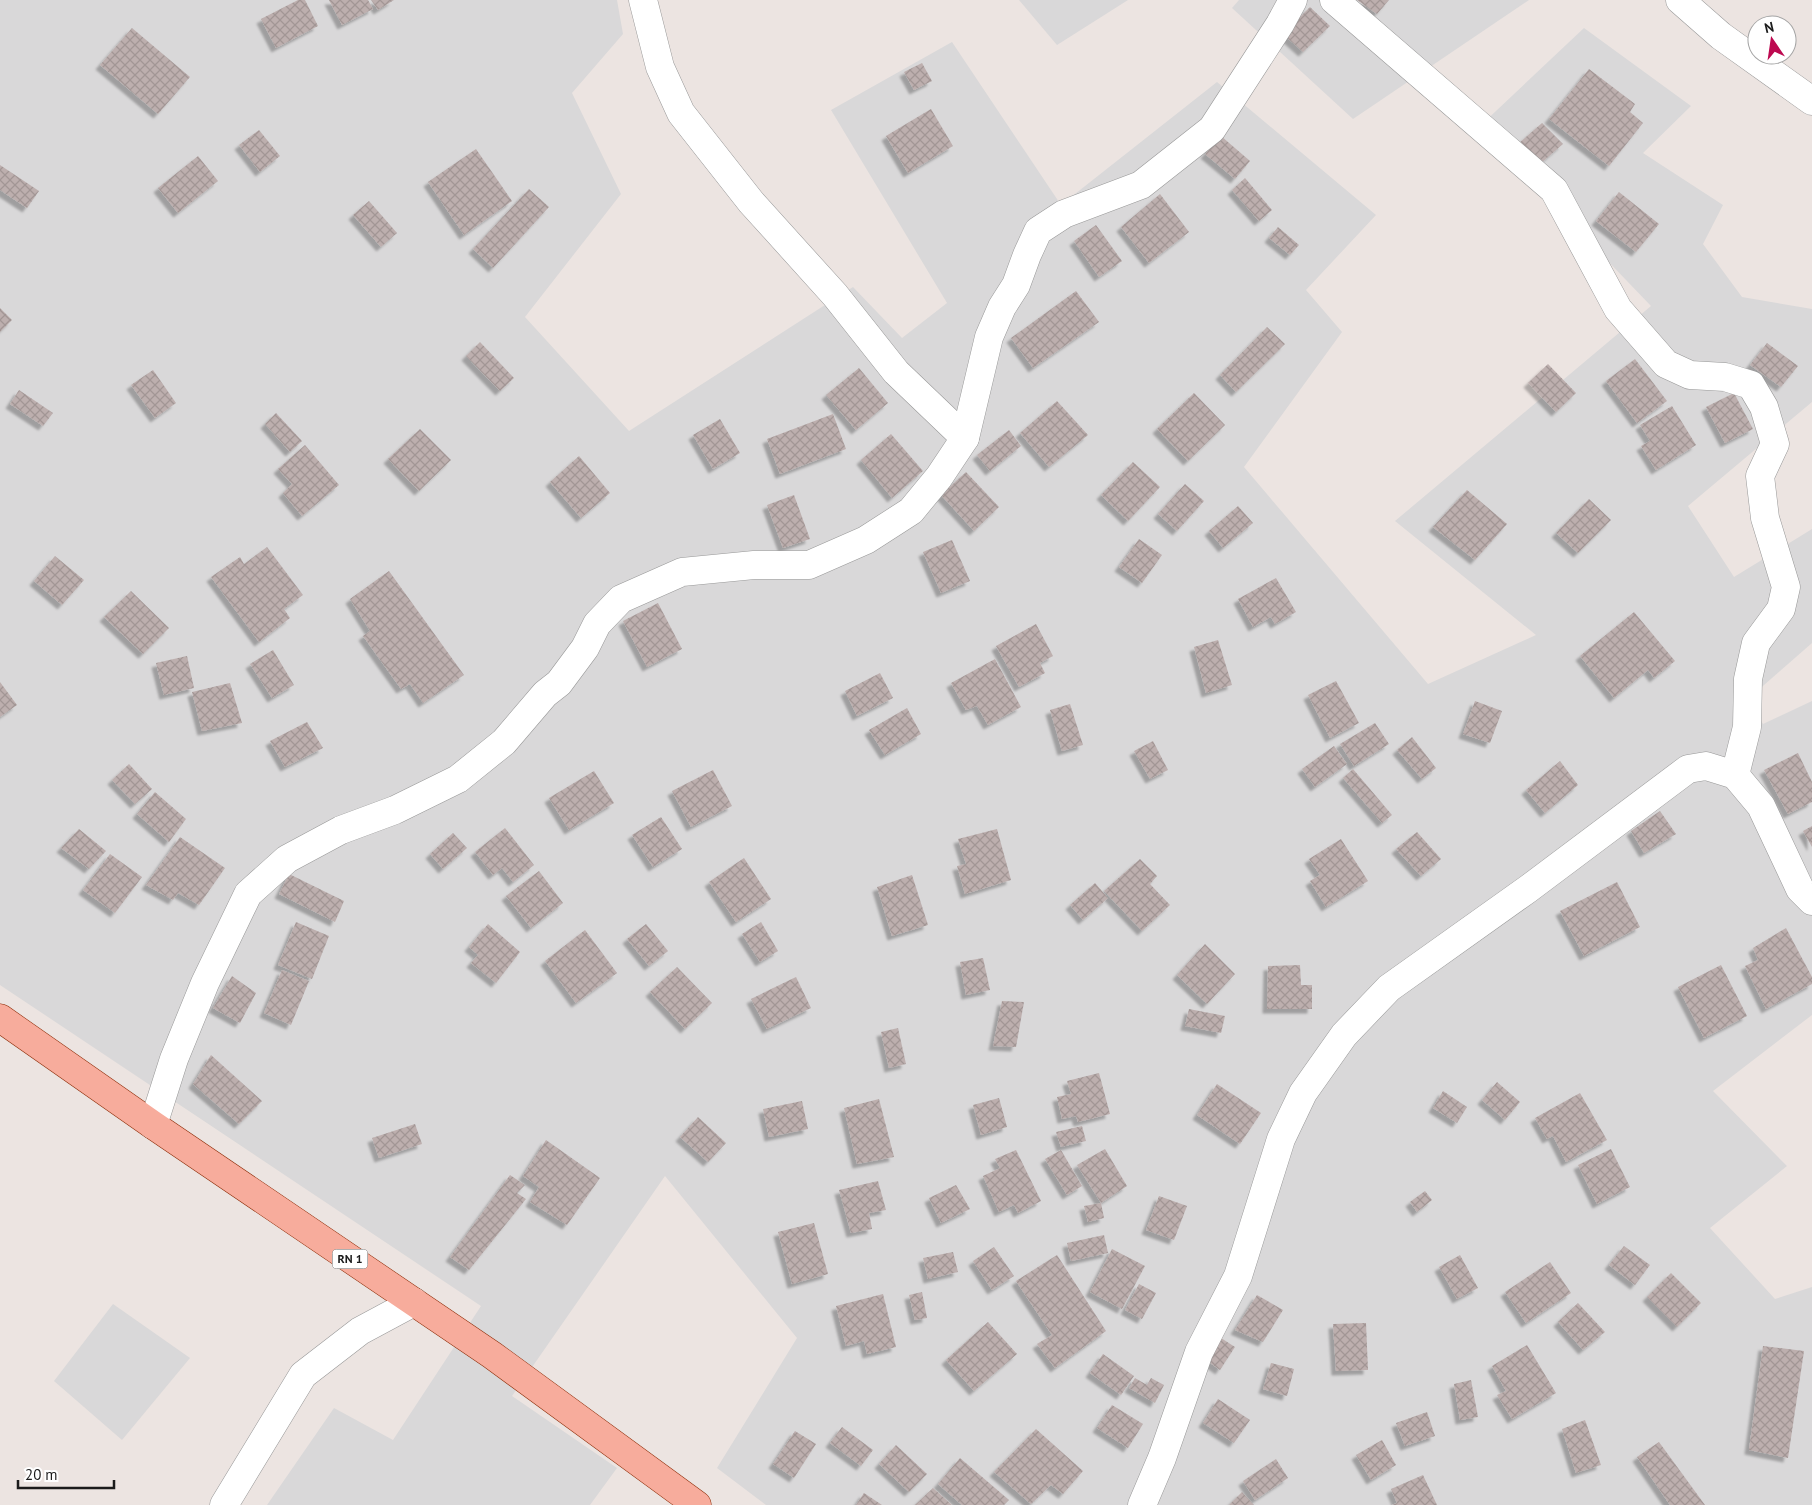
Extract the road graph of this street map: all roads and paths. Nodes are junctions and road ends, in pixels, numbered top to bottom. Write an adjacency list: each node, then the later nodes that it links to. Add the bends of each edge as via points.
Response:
1 (642, 0): 6 (street, via 660,67 682,113 751,202 835,295 896,372)
2 (1293, 0): 6 (street, via 1212,129 1141,185 1064,214 1038,231 990,337)
3 (1334, 0): 7 (street, via 1554,190 1618,309 1666,364 1690,375 1725,377 1750,385 1764,407 1774,444 1760,476 1765,518 1786,587 1781,608 1756,643 1748,679 1747,727)
4 (1680, 0): 5 (street, via 1721,36)
5 (1812, 101)
6 (965, 438): 10 (street, via 912,511 866,540 809,565 754,565 682,572 621,599 597,624 585,648 560,683 545,694 504,742 458,779 395,810 341,830 287,858 248,894 205,983 174,1058)
7 (1735, 775): 8 (street, via 1761,806 1800,888); 14 (street, via 1706,766 1688,769 1389,988 1344,1035 1303,1093 1281,1139 1238,1276 1199,1352)
8 (1812, 901)
9 (0, 1018): 10 (main road, RN 1)
10 (153, 1125): 11 (main road, RN 1)
11 (414, 1302): 12 (street, via 360,1331 303,1375); 13 (main road, RN 1)
12 (224, 1505)
13 (697, 1505)
14 (1142, 1505)

